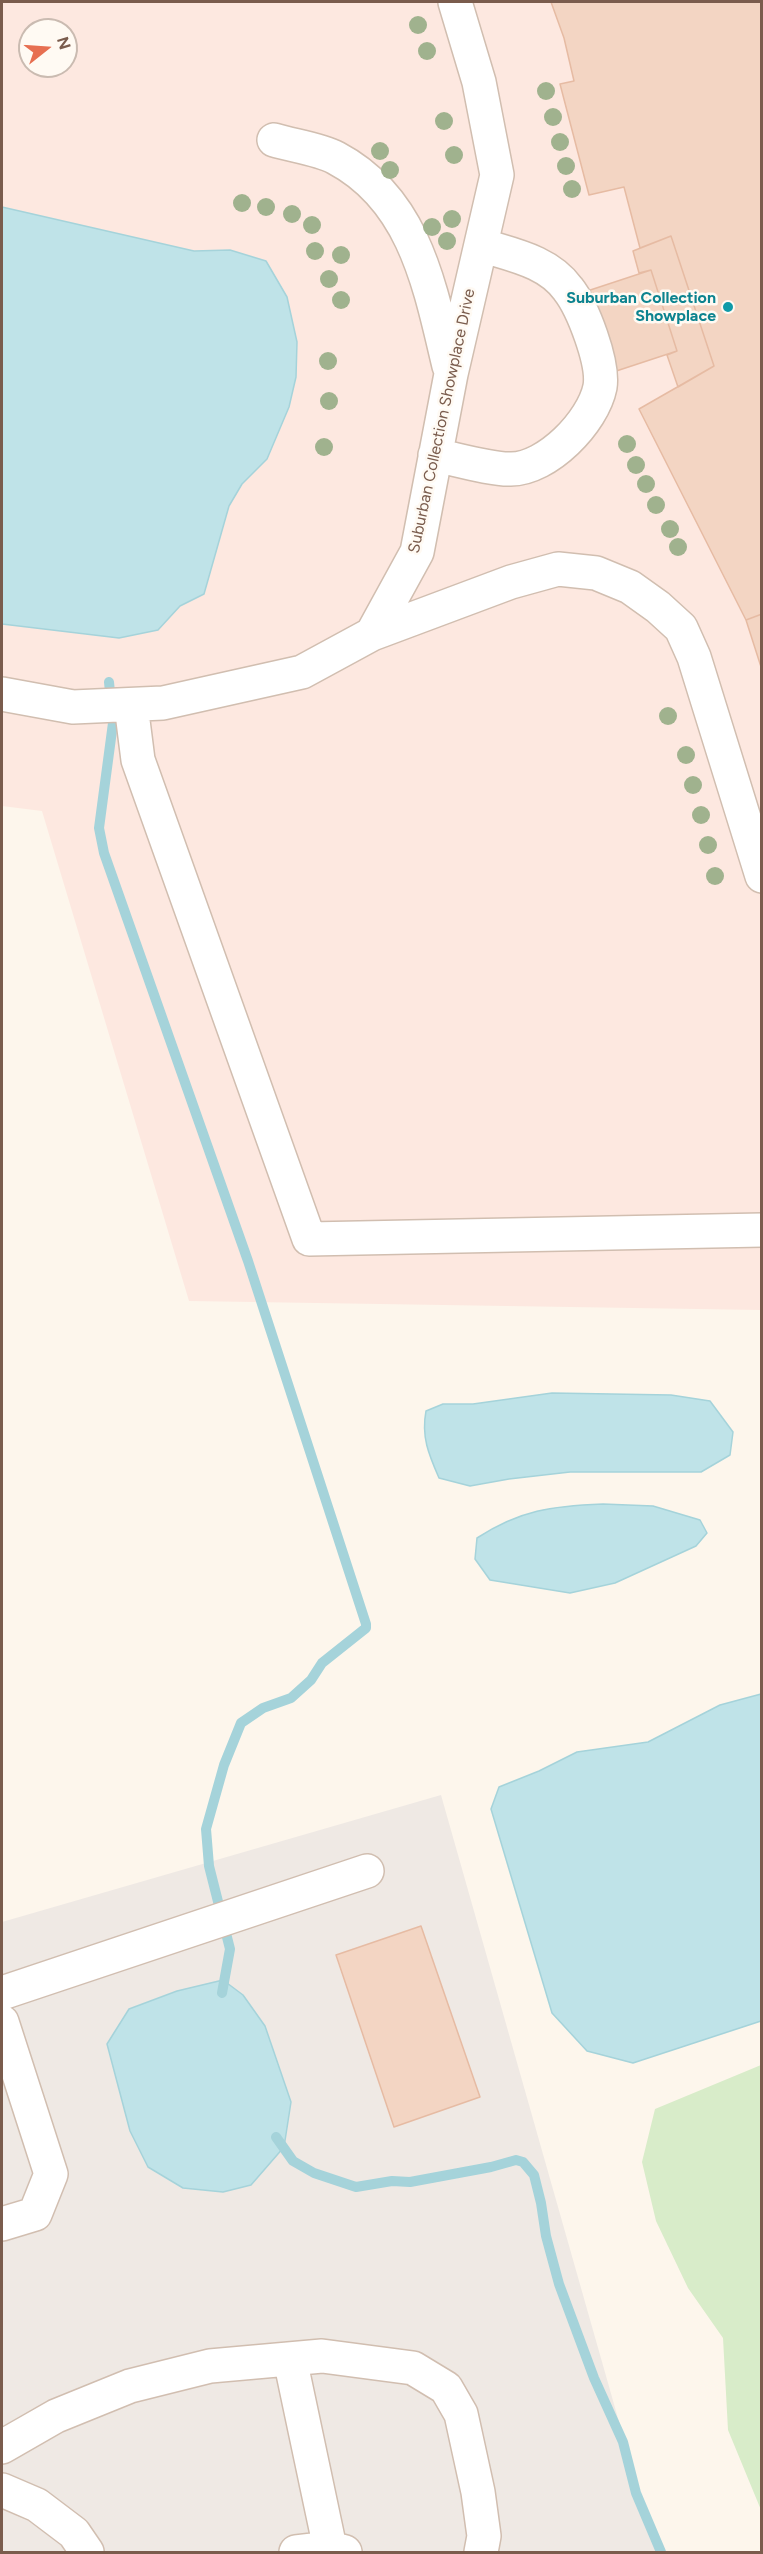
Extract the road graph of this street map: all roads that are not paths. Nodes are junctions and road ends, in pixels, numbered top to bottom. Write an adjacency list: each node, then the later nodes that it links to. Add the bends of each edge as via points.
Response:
1 (455, 2): 3 (lane, Suburban Collection Showplace Drive, via 479,82 497,175)
2 (274, 140): 4 (lane, via 335,157 390,202 413,239 428,279)
3 (481, 245): 4 (lane, Suburban Collection Showplace Drive); 5 (lane, via 540,264 568,288 595,346 600,387 586,419 540,461 511,470)
4 (451, 374): 5 (lane, Suburban Collection Showplace Drive)
5 (435, 455): 6 (lane, Suburban Collection Showplace Drive, via 417,552)
6 (372, 634): 8 (lane, via 302,672 163,703); 9 (lane, via 511,582 558,569 596,573 630,587 681,628 694,657)
7 (2, 694): 8 (lane, via 73,707)
8 (131, 705): 10 (lane, via 138,760 309,1239)
9 (762, 876)
10 (762, 1230)
11 (367, 1871): 12 (lane)
12 (2, 1993)
13 (2, 2022): 14 (lane, via 51,2174 35,2214)
14 (2, 2224)
15 (290, 2359): 16 (lane, via 210,2366 130,2386 56,2416); 18 (lane); 21 (lane, via 322,2356 413,2368 446,2388 461,2414 478,2492 484,2536)
16 (2, 2447)
17 (2, 2490): 19 (lane, via 37,2505 74,2533)
18 (338, 2550): 20 (lane)
19 (87, 2553)
20 (296, 2553)
21 (481, 2553)

